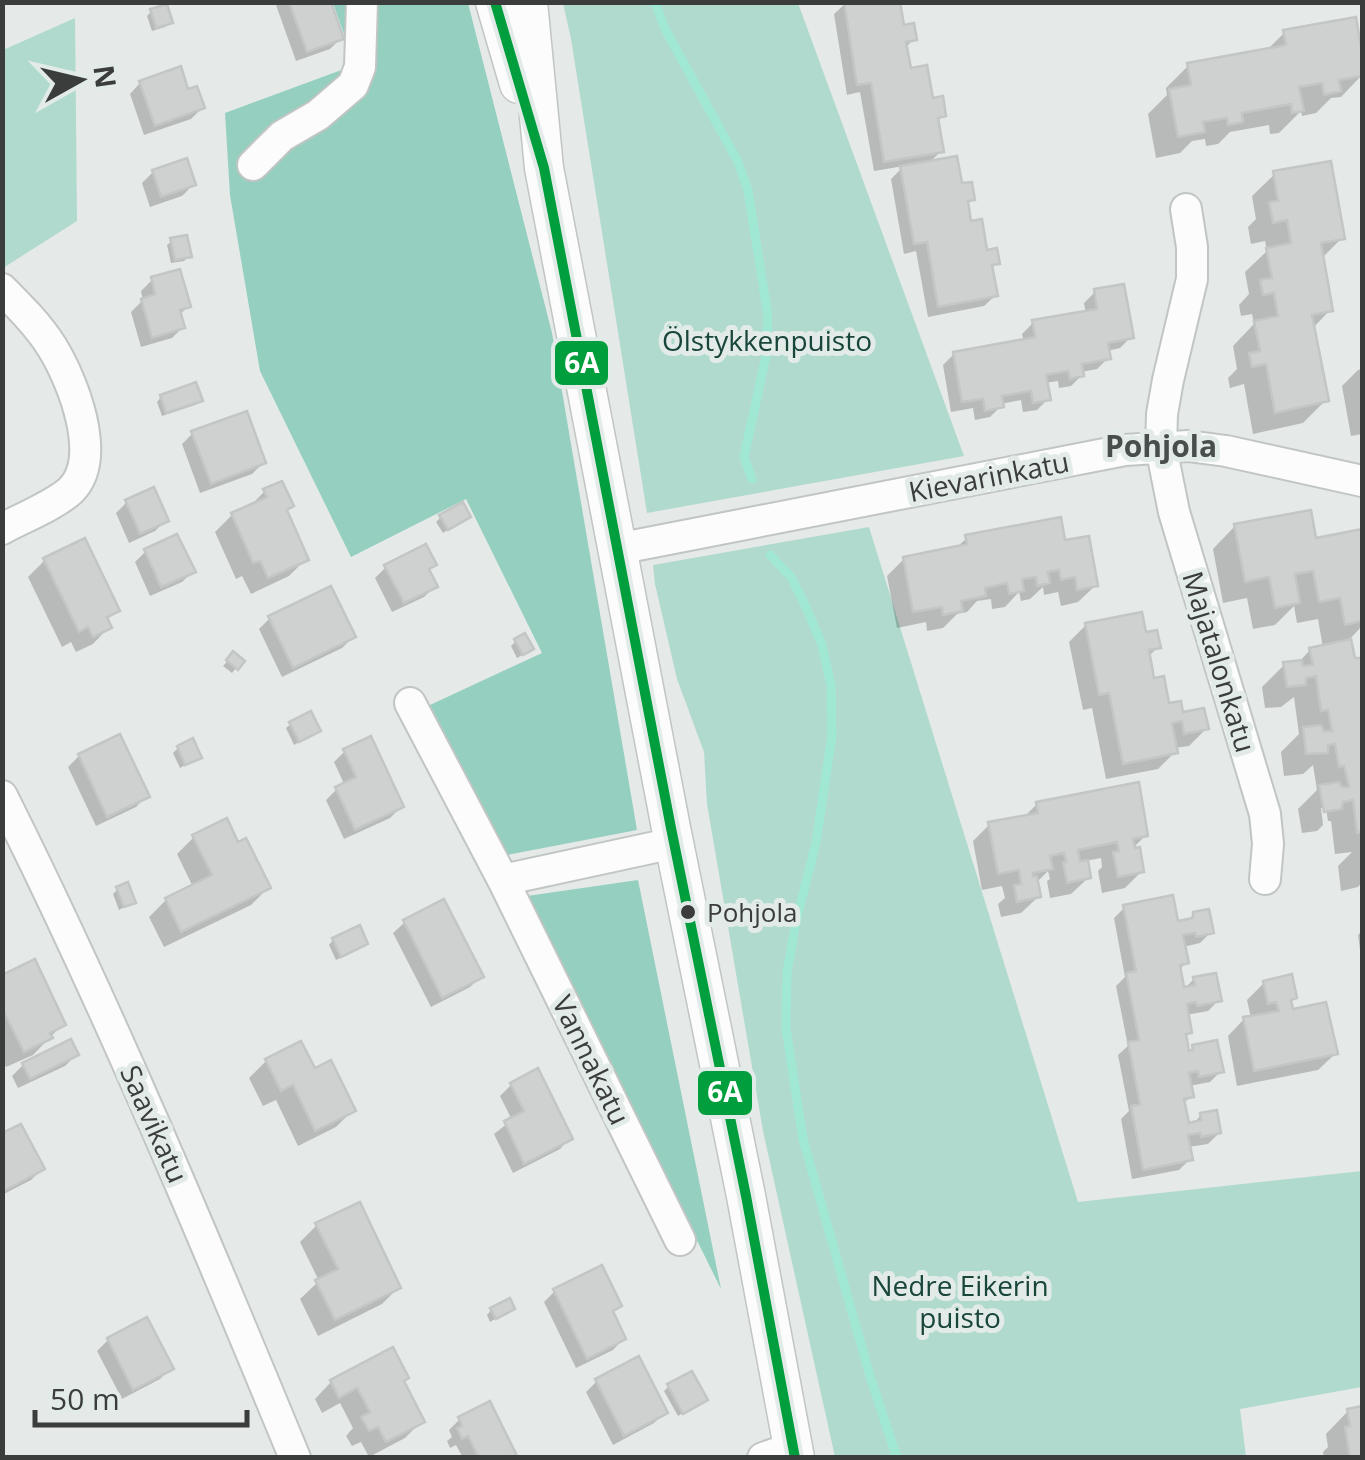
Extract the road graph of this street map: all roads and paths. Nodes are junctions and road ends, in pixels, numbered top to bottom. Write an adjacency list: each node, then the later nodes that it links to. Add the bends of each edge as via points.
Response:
1 (362, 2): 4 (street, via 360,68 353,85 282,136)
2 (494, 2): 5 (street)
3 (528, 2): 5 (street)
4 (253, 166)
5 (544, 168): 11 (street)
6 (1186, 209): 8 (street, Majatalonkatu, via 1192,279 1168,380)
7 (2, 288): 10 (street, via 34,323 67,378 85,456 70,491)
8 (1161, 447): 9 (street, Kievarinkatu, via 1226,451); 11 (street, Kievarinkatu); 15 (street, Majatalonkatu, via 1174,512 1265,814)
9 (1362, 480)
10 (2, 529)
11 (617, 548): 14 (street)
12 (410, 702): 16 (street, Vannakatu)
13 (2, 796): 19 (street, Saavikatu, via 179,1179)
14 (674, 843): 16 (street); 18 (street, via 746,1196)
15 (1265, 879)
16 (503, 880): 17 (street, Vannakatu)
17 (680, 1240)
18 (783, 1454)
19 (295, 1458)

